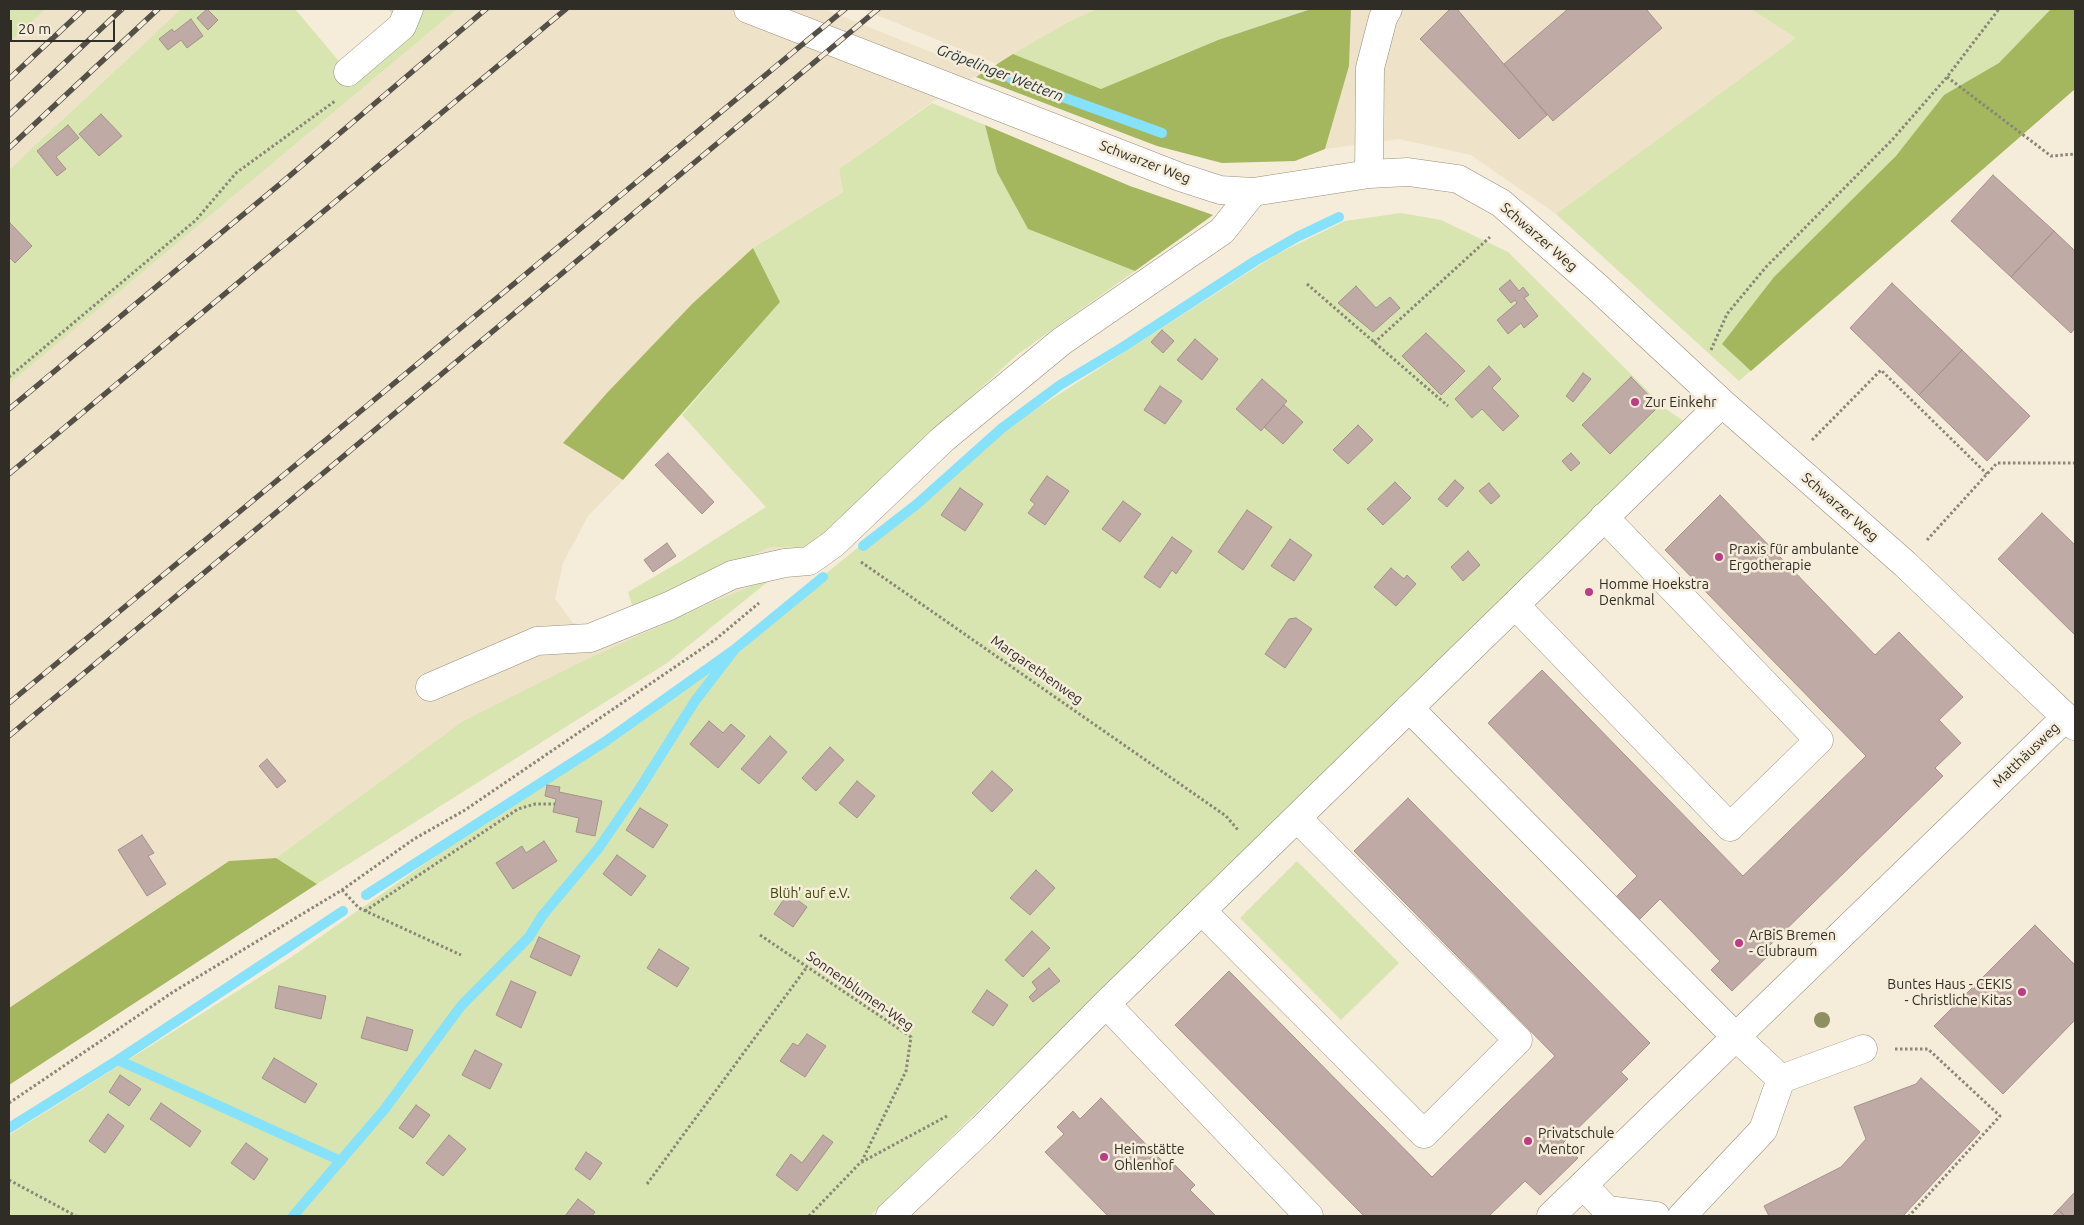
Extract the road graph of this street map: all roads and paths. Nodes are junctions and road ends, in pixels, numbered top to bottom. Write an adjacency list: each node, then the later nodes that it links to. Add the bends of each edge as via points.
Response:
1 (409, 9): 5 (street, via 402,26)
2 (748, 9): 9 (street, Schwarzer Weg, via 1180,177 1220,190)
3 (1388, 9): 8 (street, via 1370,68)
4 (1999, 9): 6 (path)
5 (348, 72): 13 (path, via 341,97 236,173 196,220)
6 (1947, 77): 7 (path, via 2051,156); 14 (path, via 1892,140 1766,267 1728,314)
7 (2075, 154)
8 (1369, 174): 9 (street, Schwarzer Weg); 10 (street, Schwarzer Weg, via 1408,172 1458,179)
9 (1253, 192): 21 (street, via 1222,231 1062,341 943,439)
10 (1514, 214): 12 (path); 14 (street, Schwarzer Weg)
11 (1307, 284): 12 (path)
12 (1374, 343): 16 (path)
13 (9, 378)
14 (1697, 380): 15 (street, Schwarzer Weg)
15 (1722, 404): 17 (street, Schwarzer Weg); 20 (street)
16 (1448, 406)
17 (1790, 463): 19 (path, via 1881,370); 22 (street, Schwarzer Weg)
18 (2075, 463): 19 (path, via 1997,464)
19 (1987, 474): 22 (path)
20 (1604, 518): 24 (street); 24 (street, via 1819,740 1730,827)
21 (833, 544): 25 (street, via 809,561 732,575 669,606 590,638 537,641); 30 (path, Margarethenweg, via 1226,816)
22 (1905, 564): 27 (street, Schwarzer Weg)
23 (766, 597): 31 (path, via 716,639)
24 (1515, 605): 26 (street)
25 (430, 687)
26 (1409, 708): 29 (street); 38 (street)
27 (2070, 722): 38 (street, Matthäusweg, via 1987,793)
28 (555, 804): 32 (path, via 535,804 518,809)
29 (1297, 818): 33 (street); 33 (street, via 1518,1040 1424,1134)
30 (1242, 834)
31 (342, 890): 32 (path); 41 (path, via 173,992)
32 (365, 911): 35 (path)
33 (1202, 911): 37 (street)
34 (760, 935): 36 (path, Sonnenblumen-Weg)
35 (461, 955)
36 (807, 967): 42 (path, Sonnenblumen-Weg, via 911,1037 906,1071); 44 (path)
37 (1106, 1004): 47 (street); 48 (street)
38 (1736, 1037): 40 (street); 45 (street, Matthäusweg)
39 (1862, 1049): 40 (street); 52 (path, via 1928,1049 2000,1116)
40 (1781, 1079): 51 (street, via 1763,1130)
41 (9, 1103)
42 (860, 1163)
43 (9, 1180): 46 (path)
44 (646, 1184)
45 (1583, 1185): 49 (street, Matthäusweg); 50 (street, via 1608,1210)
46 (76, 1216)
47 (890, 1216)
48 (1310, 1216)
49 (1551, 1216)
50 (1656, 1216)
51 (1682, 1216)
52 (1909, 1216)

